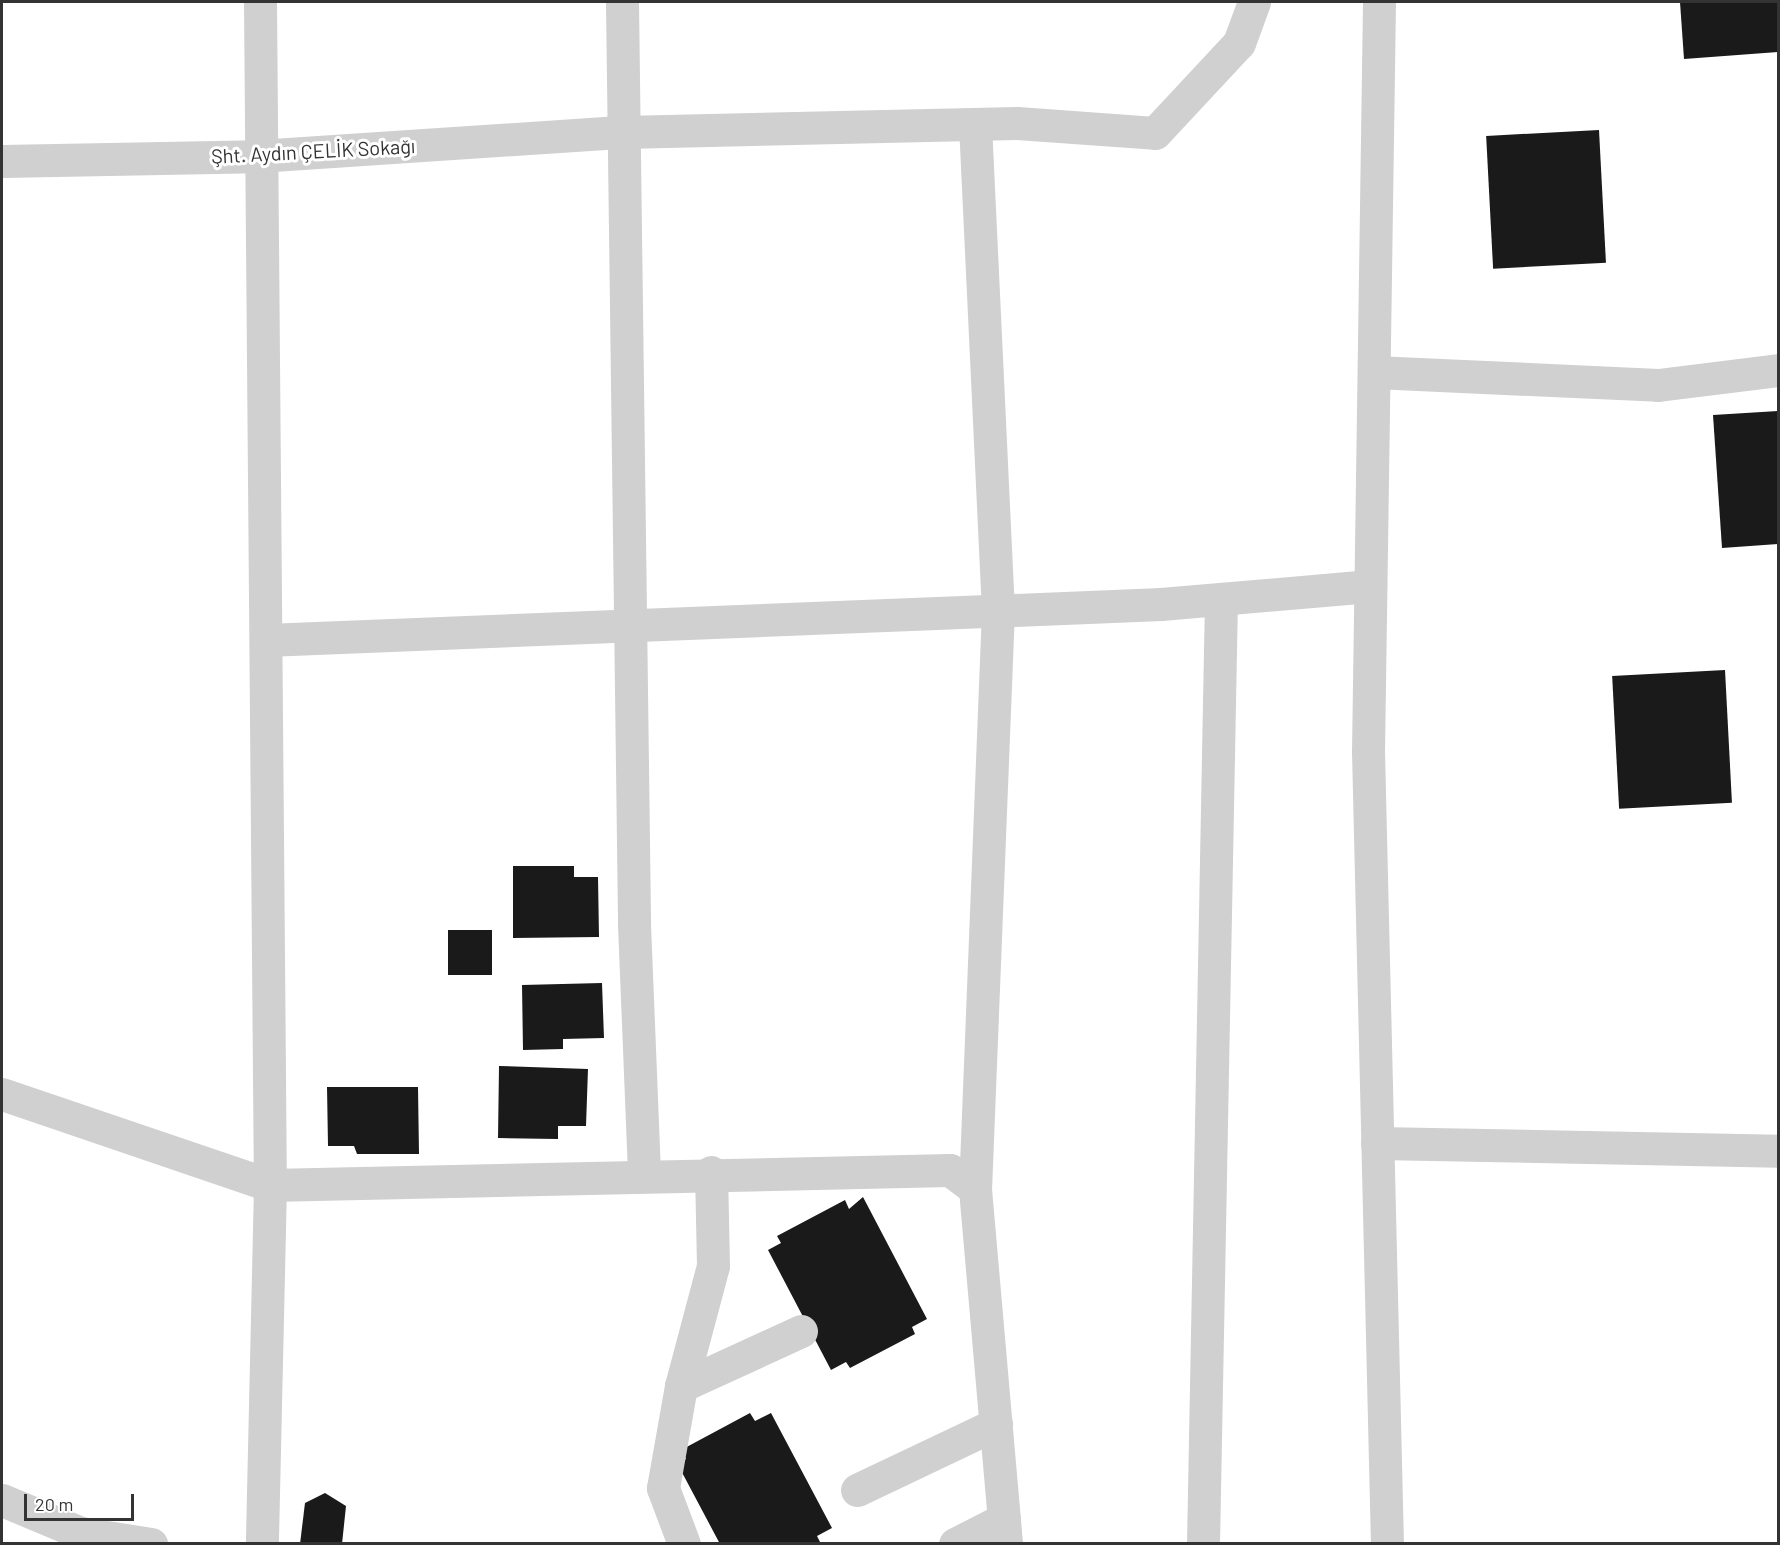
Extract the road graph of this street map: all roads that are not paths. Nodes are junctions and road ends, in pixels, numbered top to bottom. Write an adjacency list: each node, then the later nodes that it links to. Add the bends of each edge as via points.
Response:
1 (260, 2): 7 (street)
2 (622, 2): 6 (street)
3 (1254, 2): 5 (street, Şht. Aydın ÇELİK Sokağı, via 1239,43 1155,133)
4 (1379, 2): 10 (street)
5 (975, 124): 6 (street, Şht. Aydın ÇELİK Sokağı); 13 (street)
6 (624, 132): 7 (street, Şht. Aydın ÇELİK Sokağı); 14 (street)
7 (258, 156): 8 (street, Şht. Aydın ÇELİK Sokağı); 15 (street)
8 (2, 161)
9 (1779, 370): 10 (street, via 1658,385)
10 (1374, 372): 11 (street)
11 (1370, 586): 12 (street); 17 (street, via 1368,751)
12 (1221, 599): 13 (street); 33 (street)
13 (998, 610): 14 (street); 22 (street)
14 (633, 625): 15 (street); 20 (street, via 634,924)
15 (266, 640): 21 (street)
16 (2, 1094): 21 (street, via 93,1129)
17 (1377, 1143): 18 (street); 34 (street)
18 (1779, 1151)
19 (711, 1172): 20 (street); 22 (street, via 950,1170); 24 (street, via 713,1266)
20 (644, 1174): 21 (street)
21 (270, 1185): 30 (street)
22 (975, 1189): 25 (street)
23 (801, 1331): 24 (street)
24 (681, 1386): 31 (street, via 663,1488)
25 (996, 1424): 26 (street); 28 (street)
26 (857, 1490)
27 (2, 1500): 29 (street, via 81,1533)
28 (1005, 1531): 32 (street)
29 (151, 1544)
30 (262, 1544)
31 (684, 1544)
32 (955, 1544)
33 (1203, 1544)
34 (1387, 1544)

